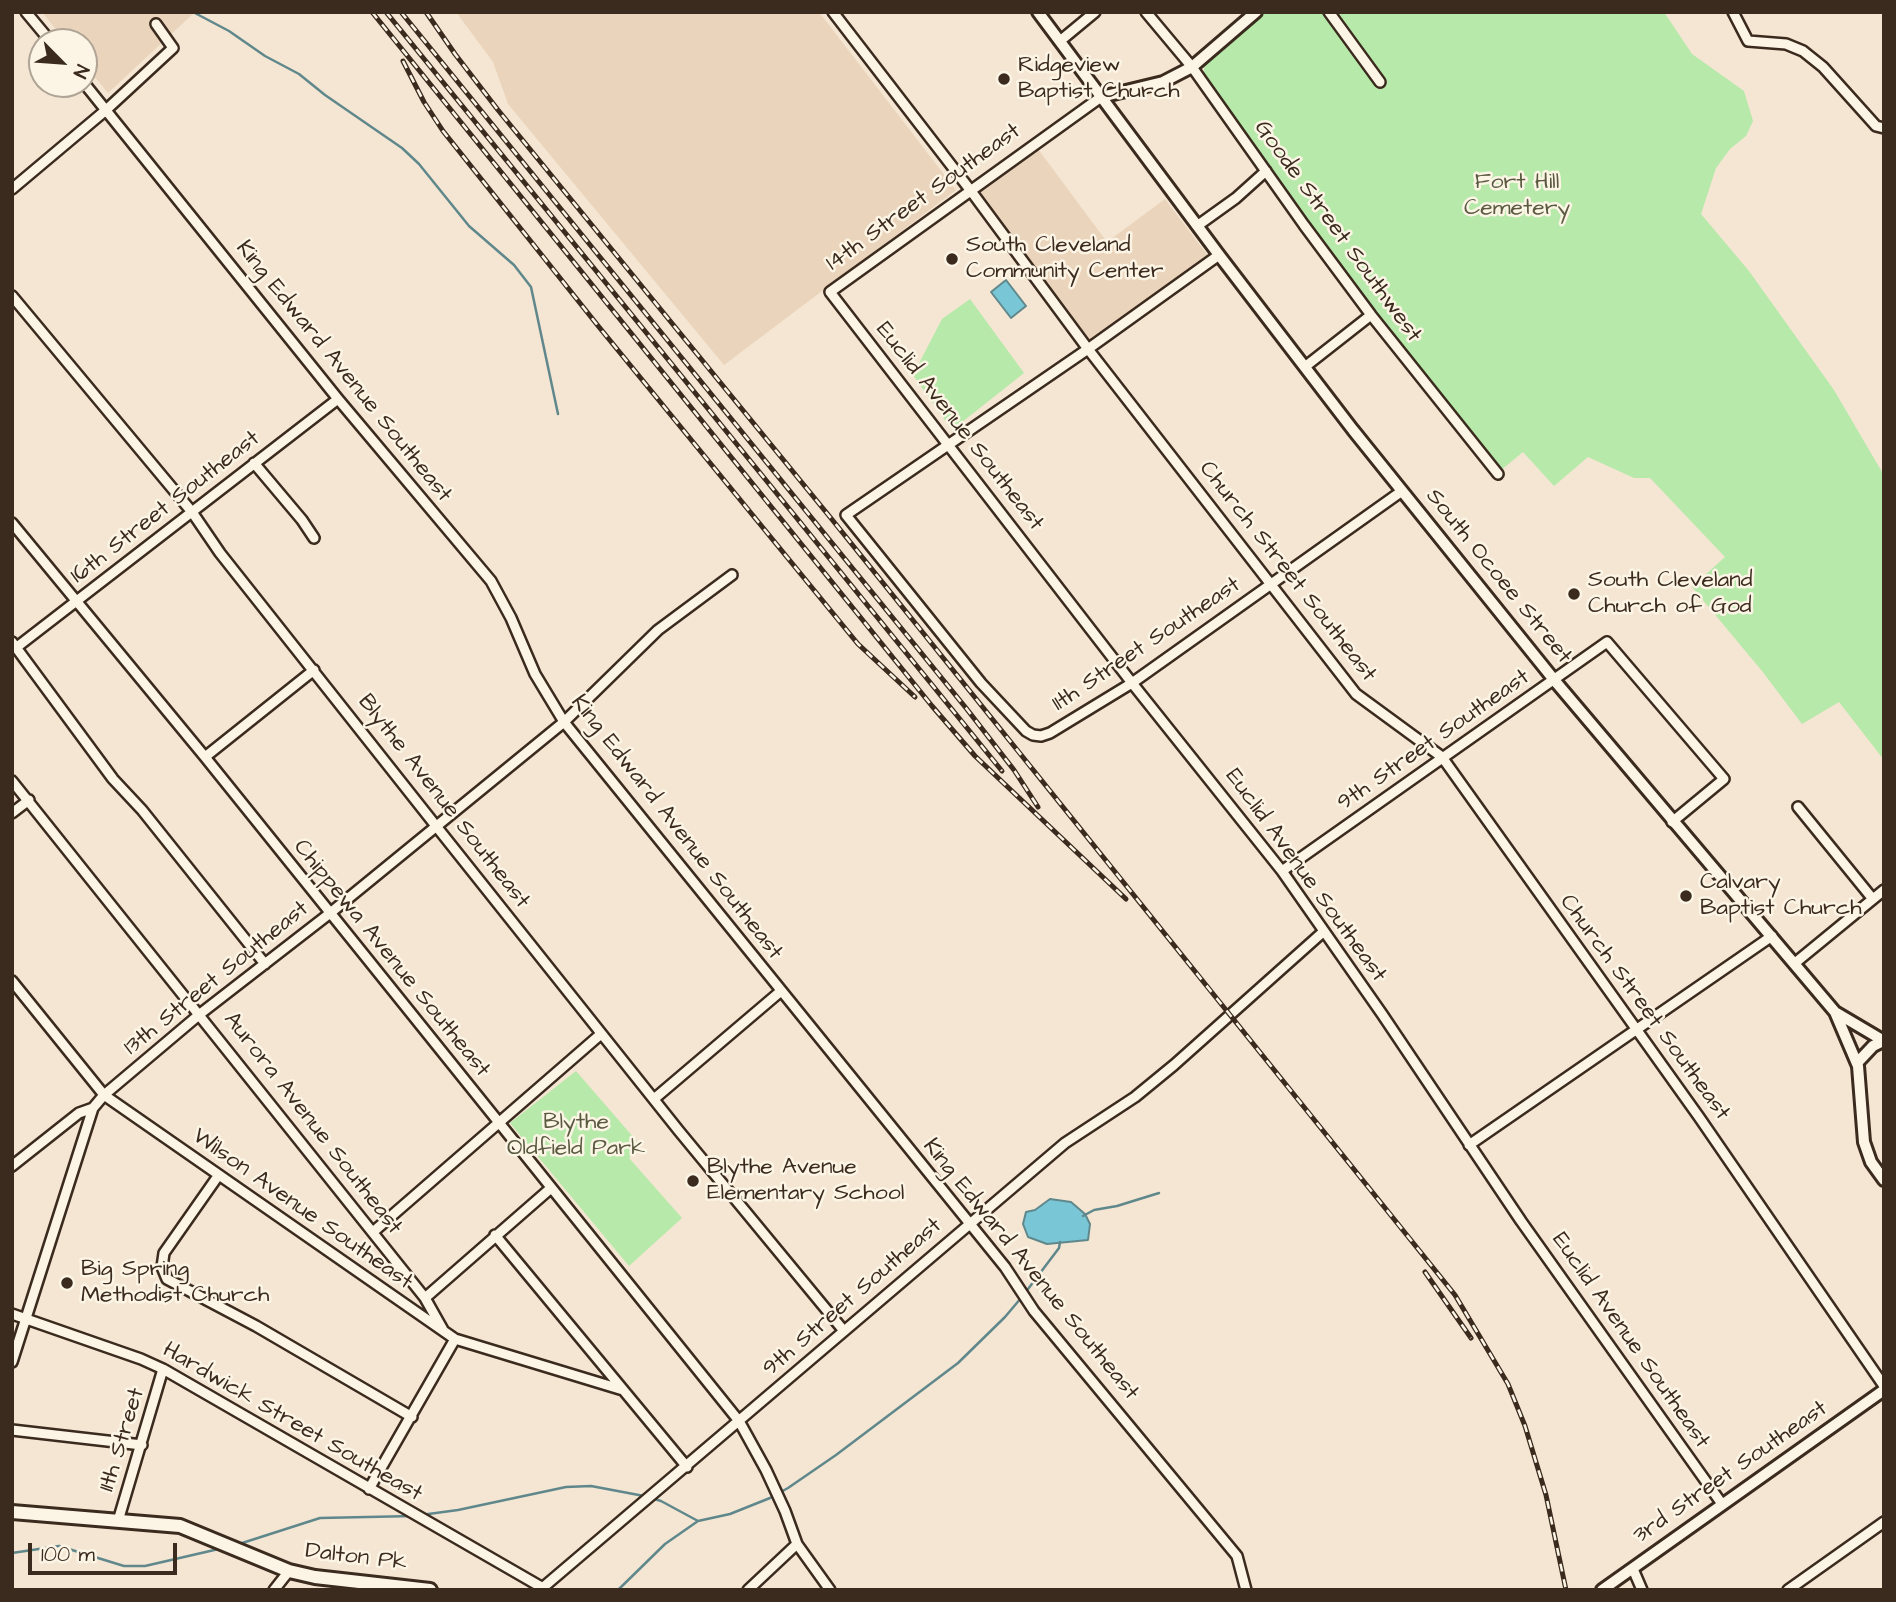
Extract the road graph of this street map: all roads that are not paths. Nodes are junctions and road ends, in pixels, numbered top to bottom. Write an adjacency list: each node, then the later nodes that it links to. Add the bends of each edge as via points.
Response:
1 (26, 12): 10 (street)
2 (833, 12): 20 (street, Church Street Southeast)
3 (1038, 12): 11 (street, South Ocoee Street)
4 (1095, 12): 11 (street)
5 (1146, 12): 12 (street, Goode Street Southwest)
6 (1256, 12): 12 (street, 14th Street Southeast)
7 (1329, 12): 13 (street)
8 (1733, 12): 17 (street, via 1748,41 1786,44 1803,51 1876,126)
9 (156, 24): 16 (street, via 173,48)
10 (39, 28)
11 (1060, 41): 14 (street, South Ocoee Street)
12 (1192, 67): 14 (street, 14th Street Southeast, via 1163,82); 18 (street, Goode Street Southwest)
13 (1380, 82)
14 (1101, 97): 20 (street, 14th Street Southeast); 21 (street, South Ocoee Street)
15 (96, 98): 16 (street, King Edward Avenue Southeast)
16 (106, 110): 19 (street); 28 (street, King Edward Avenue Southeast)
17 (1884, 128)
18 (1266, 171): 21 (street); 25 (street, Goode Street Southwest)
19 (12, 189)
20 (971, 191): 23 (street, 14th Street Southeast); 26 (street, Church Street Southeast)
21 (1197, 226): 22 (street, South Ocoee Street)
22 (1219, 256): 26 (street); 27 (street, South Ocoee Street)
23 (830, 292): 29 (street, Euclid Avenue Southeast)
24 (12, 296): 33 (street, Blythe Avenue Southeast)
25 (1371, 315): 27 (street); 31 (street, Goode Street Southwest)
26 (1088, 349): 29 (street); 37 (street, Church Street Southeast)
27 (1306, 366): 32 (street, South Ocoee Street)
28 (338, 399): 30 (street, 16th Street Southeast); 43 (street, King Edward Avenue Southeast, via 491,581 535,674)
29 (949, 444): 42 (street, Euclid Avenue Southeast); 42 (street, 11th Street Southeast, via 846,515 1003,708 1032,735 1050,733)
30 (254, 463): 33 (street, 16th Street Southeast); 35 (street)
31 (1498, 474)
32 (1402, 491): 37 (street, 11th Street Southeast); 41 (street, South Ocoee Street)
33 (192, 512): 38 (street, 16th Street Southeast); 40 (street, Blythe Avenue Southeast)
34 (12, 523): 38 (street, Chippewa Avenue Southeast)
35 (314, 538)
36 (732, 575): 43 (street, 13th Street Southeast, via 658,630)
37 (1270, 583): 42 (street, 11th Street Southeast); 45 (street, Church Street Southeast, via 1356,694)
38 (76, 602): 39 (street, 16th Street Southeast); 44 (street, Chippewa Avenue Southeast)
39 (14, 644): 59 (street, via 113,779)
40 (314, 670): 44 (street); 51 (street, Blythe Avenue Southeast)
41 (1555, 681): 45 (street, 9th Street Southeast); 50 (street, South Ocoee Street); 50 (street, 9th Street Southeast, via 1607,642 1724,779)
42 (1132, 682): 52 (street, Euclid Avenue Southeast)
43 (564, 722): 51 (street, 13th Street Southeast); 61 (street, King Edward Avenue Southeast)
44 (205, 757): 55 (street, Chippewa Avenue Southeast)
45 (1442, 757): 52 (street, 9th Street Southeast); 64 (street, Church Street Southeast)
46 (12, 781): 47 (street, Aurora Avenue Southeast)
47 (29, 800): 49 (street); 63 (street, Aurora Avenue Southeast)
48 (1797, 807): 54 (street)
49 (12, 813)
50 (1672, 822): 57 (street, South Ocoee Street)
51 (436, 826): 55 (street, 13th Street Southeast); 65 (street, Blythe Avenue Southeast)
52 (1282, 871): 56 (street, Euclid Avenue Southeast)
53 (1884, 890): 54 (street)
54 (1872, 898): 58 (street)
55 (329, 914): 59 (street, 13th Street Southeast); 71 (street, Chippewa Avenue Southeast)
56 (1323, 932): 72 (street, Euclid Avenue Southeast); 77 (street, 9th Street Southeast, via 1135,1097 1065,1143)
57 (1772, 936): 58 (street, South Ocoee Street); 64 (street)
58 (1795, 963): 62 (street, South Ocoee Street)
59 (265, 964): 63 (street, 13th Street Southeast)
60 (12, 981): 68 (street, Wilson Avenue Southeast)
61 (781, 991): 69 (street); 77 (street, King Edward Avenue Southeast)
62 (1835, 1012): 66 (street); 67 (street, South Ocoee Street)
63 (200, 1014): 68 (street, 13th Street Southeast); 78 (street, Aurora Avenue Southeast)
64 (1636, 1031): 72 (street); 88 (street, Church Street Southeast)
65 (601, 1034): 69 (street, Blythe Avenue Southeast); 71 (street)
66 (1884, 1041): 67 (street, via 1872,1046)
67 (1857, 1063): 75 (street, South Ocoee Street, via 1864,1142)
68 (104, 1095): 70 (street, 13th Street Southeast); 74 (street, Wilson Avenue Southeast)
69 (654, 1099): 83 (street, Blythe Avenue Southeast)
70 (93, 1108): 73 (street, 13th Street Southeast, via 79,1113); 82 (street)
71 (498, 1122): 76 (street, Chippewa Avenue Southeast); 78 (street)
72 (1469, 1145): 96 (street, Euclid Avenue Southeast)
73 (12, 1166)
74 (218, 1176): 84 (street, Wilson Avenue Southeast); 90 (street, via 164,1253 162,1268 167,1279)
75 (1884, 1180)
76 (551, 1188): 79 (street); 91 (street, Chippewa Avenue Southeast)
77 (969, 1224): 83 (street, 9th Street Southeast); 108 (street, King Edward Avenue Southeast, via 1034,1311 1237,1556)
78 (373, 1232): 80 (street, Aurora Avenue Southeast)
79 (495, 1235): 80 (street); 89 (street)
80 (425, 1298): 84 (street, Aurora Avenue Southeast)
81 (12, 1314): 82 (street, Hardwick Street Southeast)
82 (26, 1319): 86 (street); 87 (street, Hardwick Street Southeast)
83 (844, 1331): 91 (street, 9th Street Southeast)
84 (444, 1332): 85 (street, Wilson Avenue Southeast)
85 (455, 1339): 89 (street, Wilson Avenue Southeast); 90 (street)
86 (12, 1362)
87 (163, 1369): 93 (street, 11th Street); 95 (street, Hardwick Street Southeast)
88 (1884, 1388): 96 (street, 3rd Street Southeast)
89 (623, 1390): 94 (street)
90 (412, 1417): 95 (street)
91 (739, 1421): 94 (street, 9th Street Southeast); 100 (street, Chippewa Avenue Southeast, via 766,1469)
92 (12, 1430): 93 (street)
93 (142, 1445): 98 (street, 11th Street)
94 (687, 1467): 103 (street, 9th Street Southeast)
95 (369, 1489): 103 (street, Hardwick Street Southeast)
96 (1722, 1504): 101 (street, 3rd Street Southeast)
97 (12, 1512): 98 (main road, Dalton Pk)
98 (118, 1521): 102 (main road, Dalton Pk, via 190,1529)
99 (1884, 1522): 111 (street)
100 (797, 1544): 106 (street); 107 (street, Chippewa Avenue Southeast)
101 (1633, 1569): 109 (street, 3rd Street Southeast); 110 (street)
102 (289, 1570): 104 (street); 105 (main road, Dalton Pk)
103 (542, 1589)
104 (274, 1590)
105 (429, 1590)
106 (748, 1590)
107 (830, 1590)
108 (1246, 1590)
109 (1602, 1590)
110 (1642, 1590)
111 (1787, 1590)

